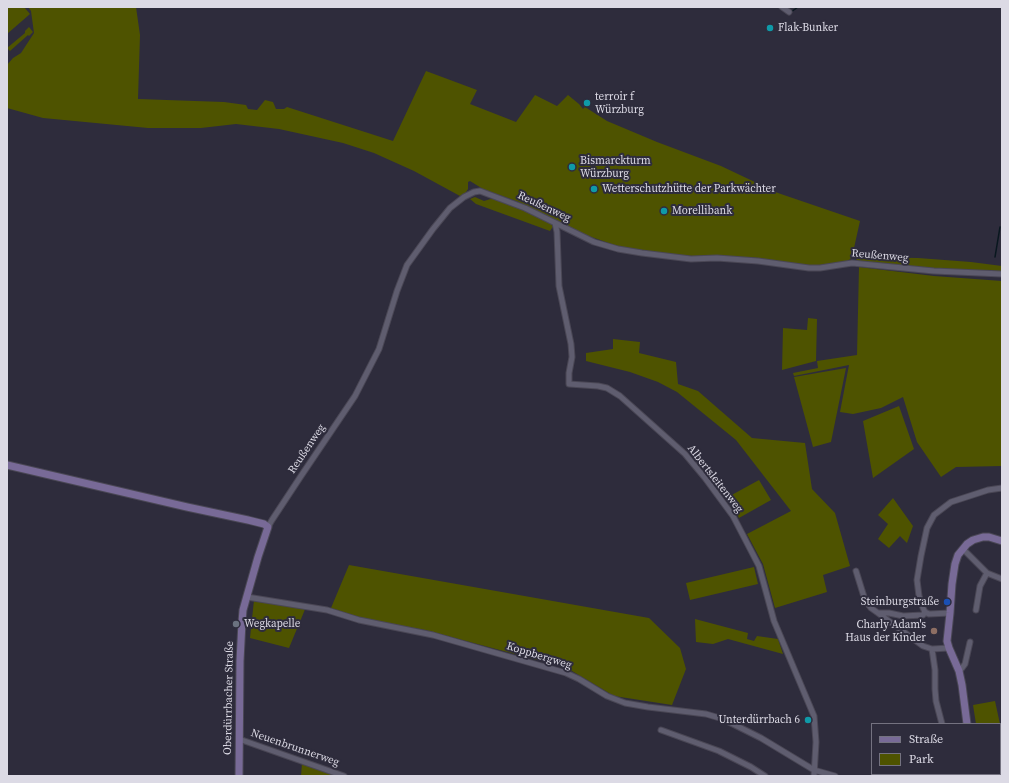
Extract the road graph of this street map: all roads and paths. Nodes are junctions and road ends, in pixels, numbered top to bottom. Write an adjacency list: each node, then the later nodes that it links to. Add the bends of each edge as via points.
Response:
1 (782, 7): 2 (street)
2 (789, 12)
3 (556, 223): 4 (street, Reußenweg, via 594,242 618,249 663,256 758,261 809,268 852,263); 7 (street, Reußenweg, via 526,208 480,191 464,197 450,208 407,265 396,291 379,350 355,396); 26 (street, Albertsleitenweg, via 559,286 571,344 570,384 598,386 620,396 685,454 733,516 759,566 774,621 814,716)
4 (1002, 274)
5 (7, 464): 7 (street, via 248,520 264,524)
6 (1002, 488): 15 (street, via 951,502 934,516 927,528 917,580)
7 (268, 528): 13 (street, Oberdürrbacher Straße)
8 (1002, 541): 9 (street, via 983,537 973,540)
9 (963, 549): 11 (street); 17 (street, via 954,568)
10 (856, 571): 16 (street, via 865,600)
11 (987, 573): 12 (street); 14 (street, via 980,586)
12 (1002, 579)
13 (247, 597): 25 (street, Oberdürrbacher Straße, via 241,628); 26 (street, Koppbergweg, via 327,610 360,620 433,635 566,673 625,703 706,714 723,719 761,738)
14 (976, 610)
15 (925, 612): 16 (street, via 923,615 903,616); 17 (street)
16 (878, 613): 20 (street, via 923,646)
17 (950, 613): 19 (street, via 947,641)
18 (970, 642): 21 (street, via 965,664)
19 (949, 648): 20 (street); 21 (street)
20 (932, 649): 22 (street, via 936,701)
21 (959, 671): 23 (street)
22 (942, 723)
23 (968, 723)
24 (661, 730): 29 (street, via 719,751)
25 (239, 740): 27 (street, Oberdürrbacher Straße); 28 (street, Neuenbrunnerweg)
26 (814, 770): 30 (street, Albertsleitenweg); 31 (street, Koppbergweg)
27 (239, 776)
28 (344, 776)
29 (765, 776)
30 (814, 776)
31 (835, 776)

